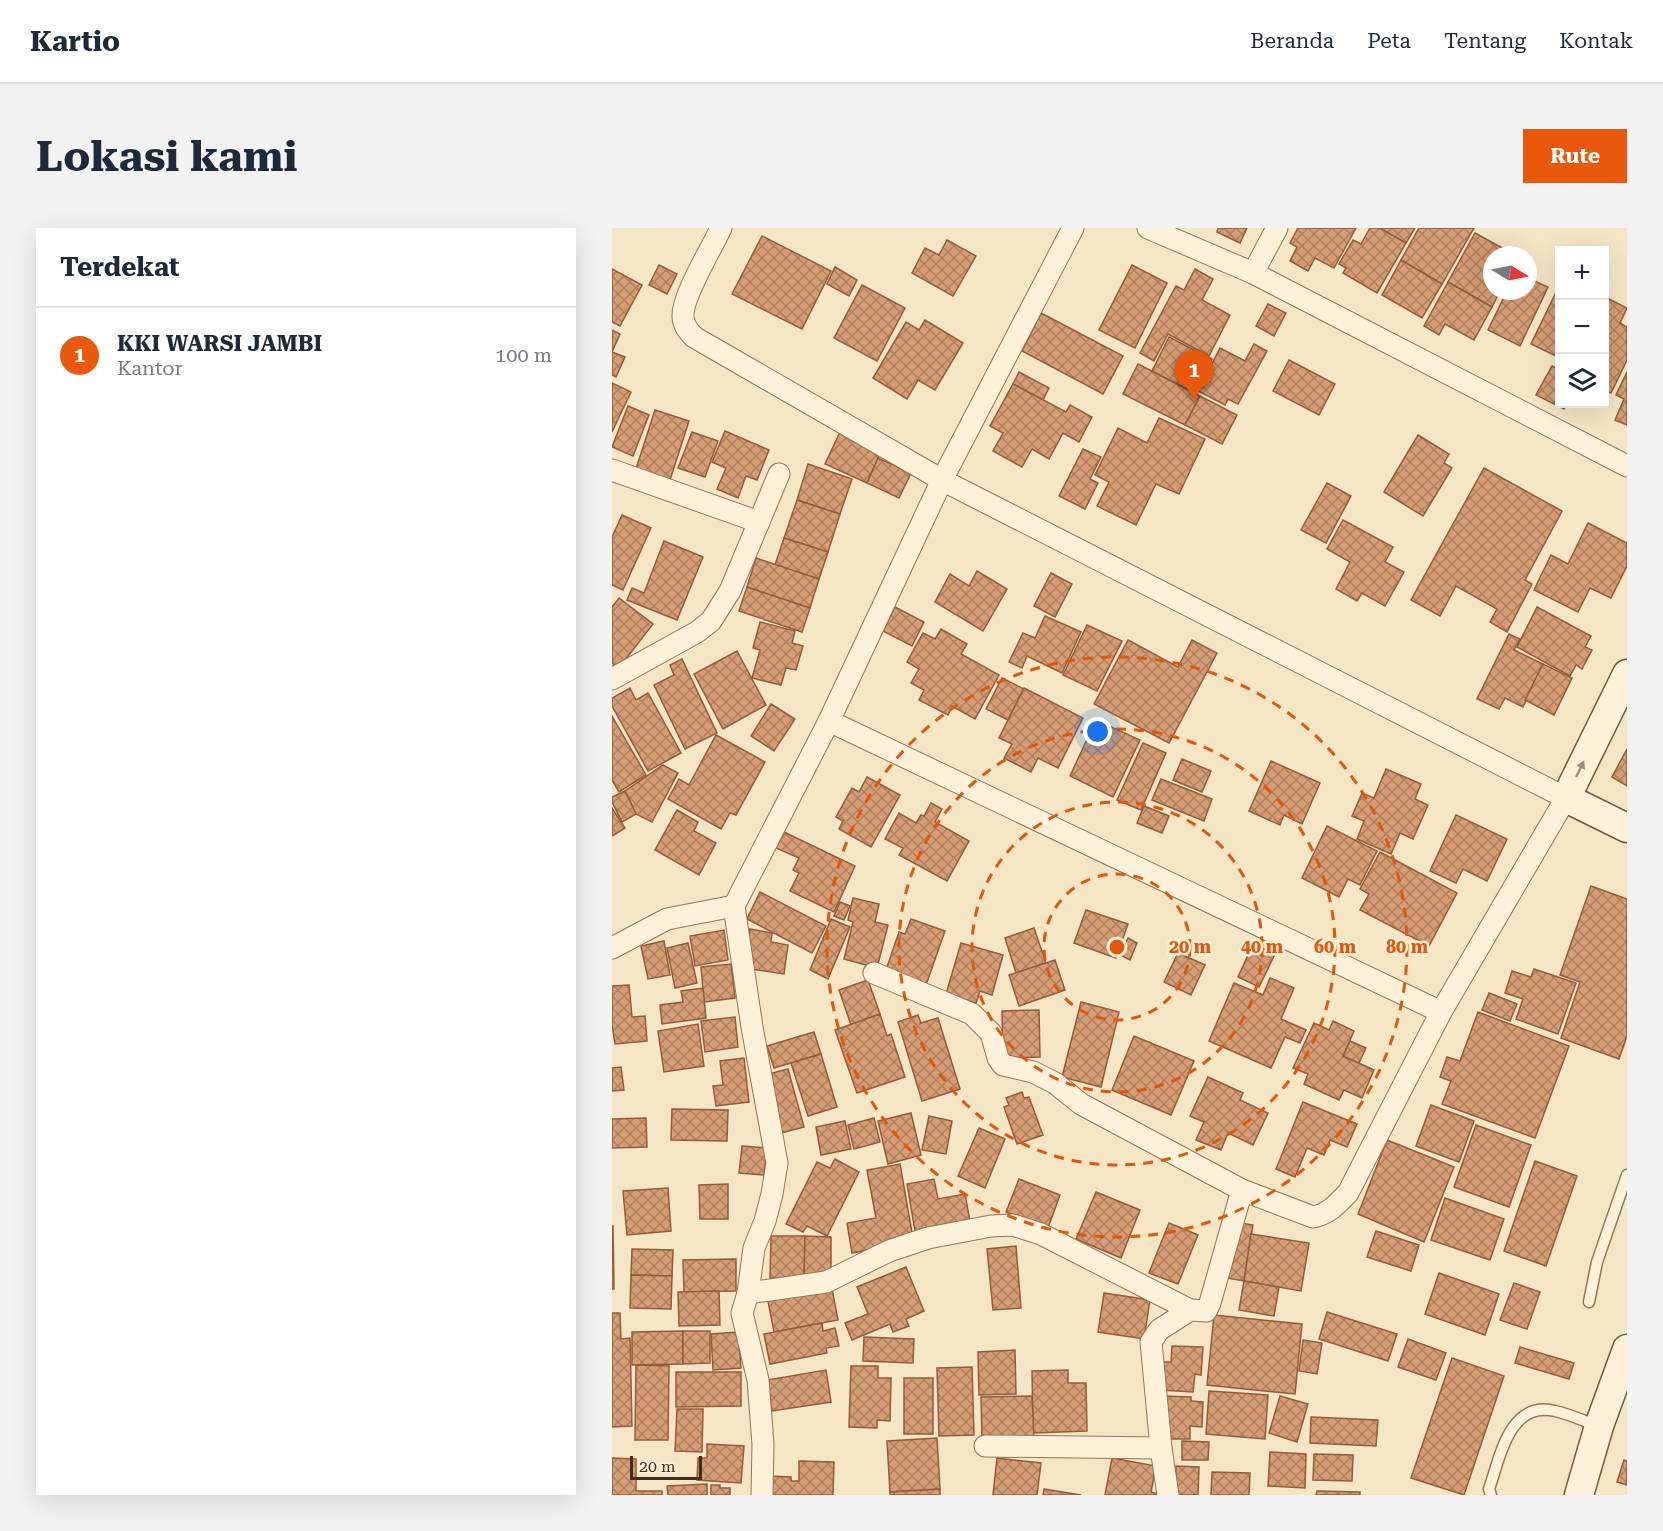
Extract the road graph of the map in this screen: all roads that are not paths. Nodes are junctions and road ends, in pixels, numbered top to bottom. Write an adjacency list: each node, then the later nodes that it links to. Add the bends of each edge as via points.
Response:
1 (721, 228): 9 (street, via 686,299 685,328 694,337)
2 (1072, 228): 9 (street)
3 (1148, 228): 5 (street)
4 (1276, 228): 5 (street)
5 (1253, 273): 6 (street)
6 (1627, 466)
7 (612, 470): 10 (street)
8 (779, 474): 10 (street)
9 (942, 480): 13 (street); 14 (street)
10 (759, 522): 12 (street, via 730,591 711,621)
11 (1627, 674): 14 (street, one-way to 11)
12 (612, 679)
13 (829, 721): 16 (street); 19 (street)
14 (1566, 798): 15 (street); 19 (street)
15 (1627, 828)
16 (734, 906): 17 (street, via 667,920); 23 (street, via 777,1163 765,1221 754,1248)
17 (612, 948)
18 (874, 973): 22 (street, via 972,1014 991,1033 1003,1065 1033,1072 1055,1083 1081,1104)
19 (1441, 1012): 22 (street, via 1348,1192 1334,1208 1313,1218)
20 (1627, 1175): 21 (lane)
21 (1625, 1188): 24 (lane, via 1598,1262)
22 (1242, 1190): 25 (street, via 1210,1303 1206,1311)
23 (748, 1293): 25 (street, via 826,1282 889,1251 928,1238 1013,1225 1041,1234); 30 (street, via 742,1313 758,1380)
24 (1589, 1302)
25 (1190, 1310): 29 (street, via 1159,1330 1151,1342)
26 (1627, 1348): 27 (street)
27 (1599, 1426): 32 (lane, via 1553,1410 1533,1410 1509,1431 1489,1489); 33 (street)
28 (985, 1446): 29 (street)
29 (1161, 1448): 31 (street)
30 (762, 1495)
31 (1168, 1495)
32 (1491, 1495)
33 (1579, 1495)

